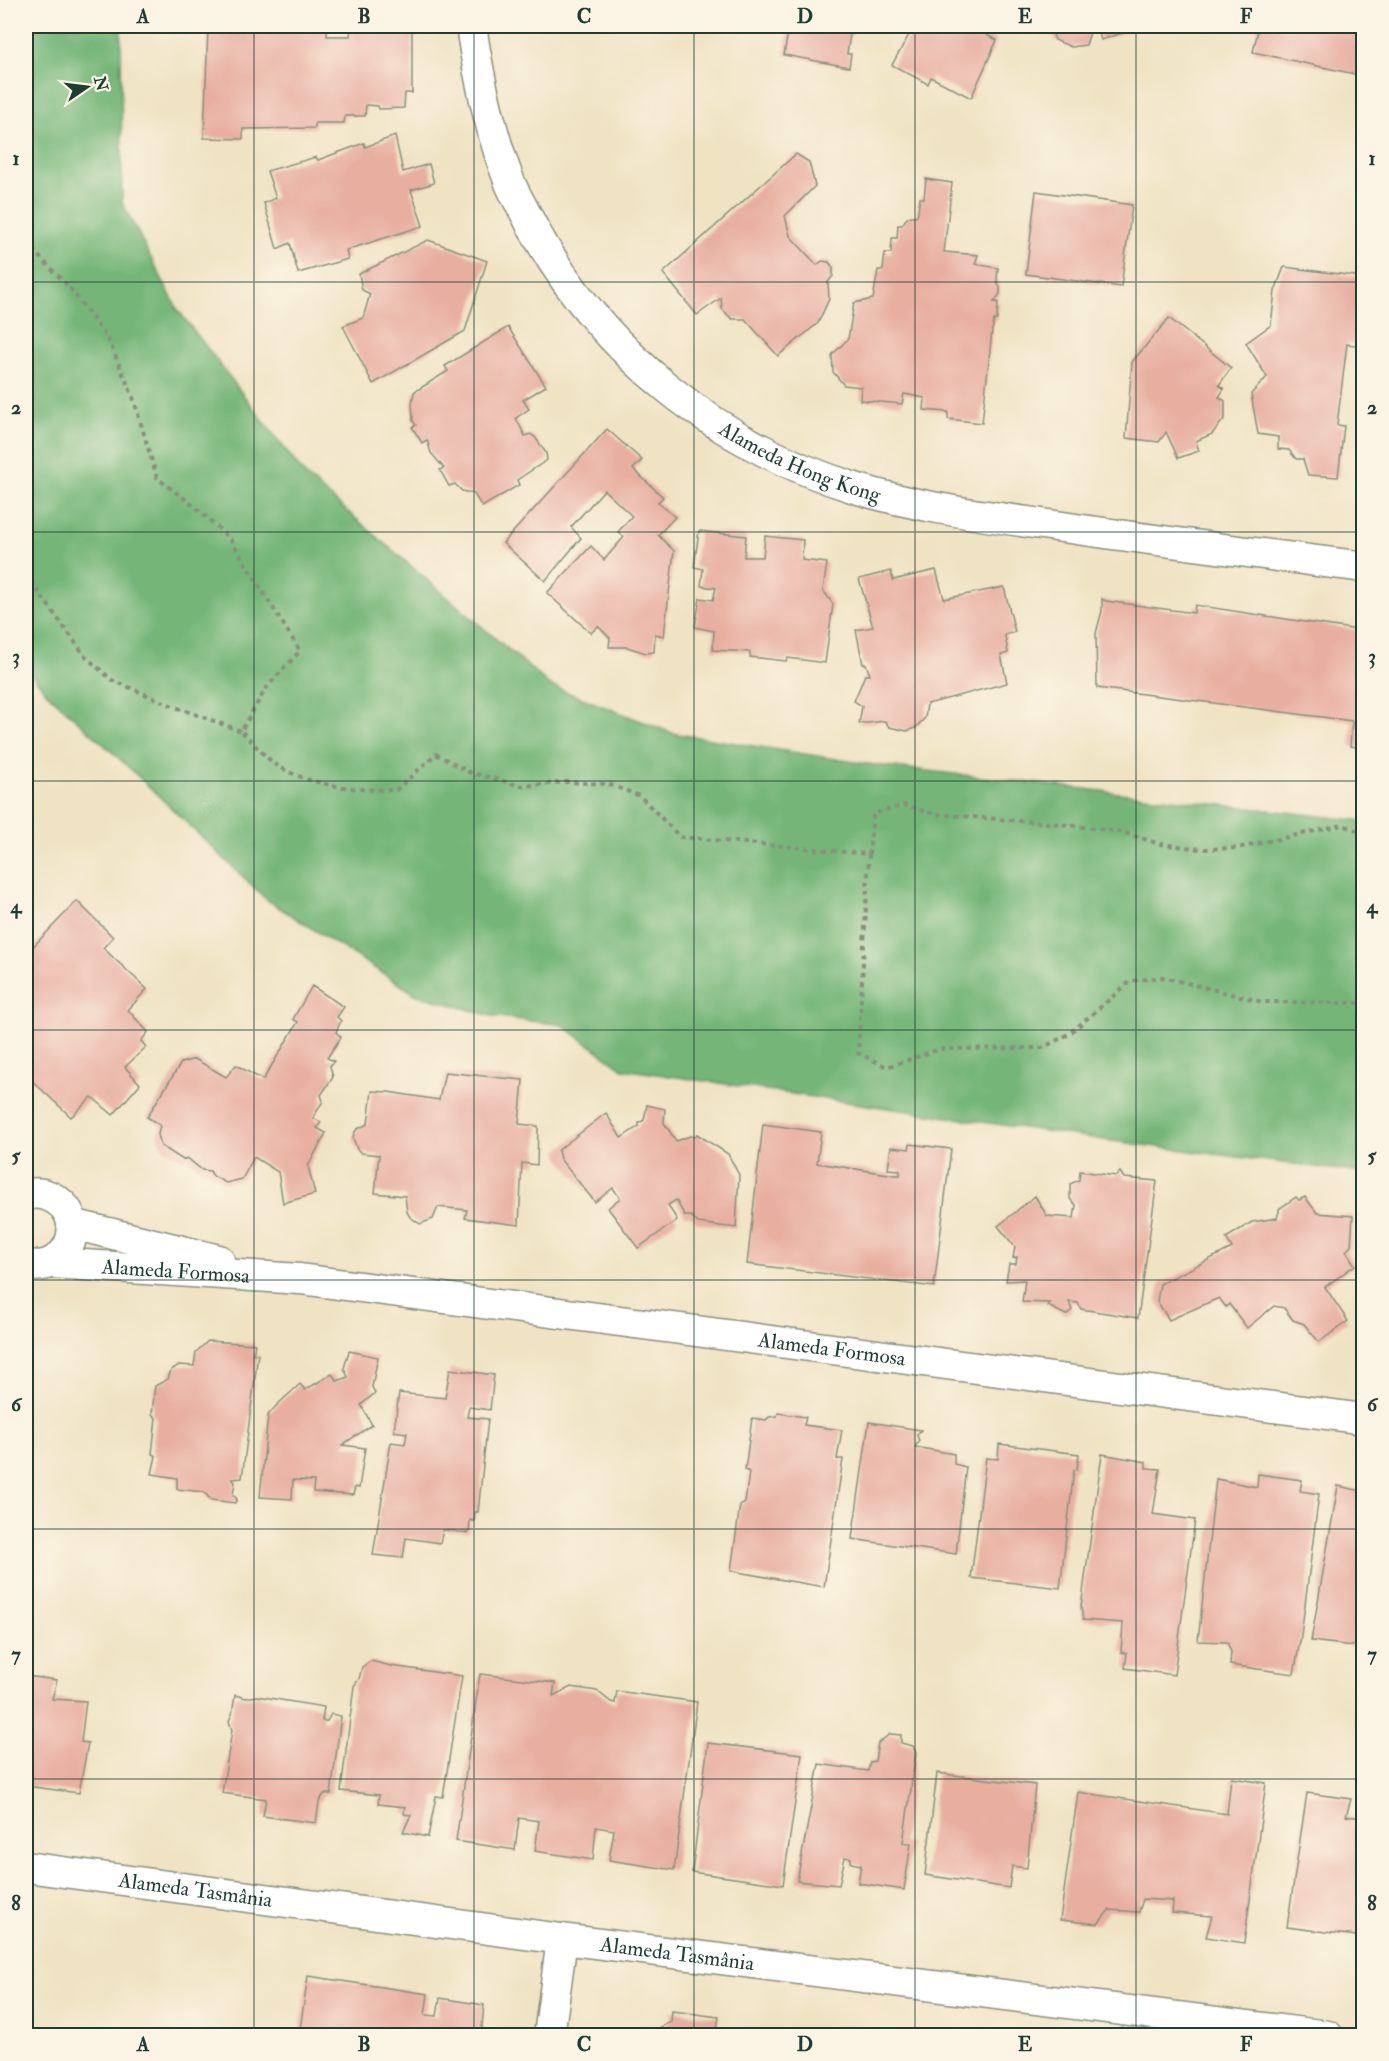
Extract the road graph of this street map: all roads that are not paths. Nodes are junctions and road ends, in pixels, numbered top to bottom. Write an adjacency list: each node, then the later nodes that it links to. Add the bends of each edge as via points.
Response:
1 (471, 26): 2 (street, Alameda Hong Kong, via 488,115 504,164 546,251 597,322 646,371 712,422 779,458 844,483 943,509)
2 (1364, 567)
3 (27, 1193): 4 (street, via 41,1194 62,1204)
4 (72, 1224): 5 (street, Alameda Formosa, via 69,1246 62,1256); 6 (street, Alameda Formosa)
5 (39, 1263): 6 (street, Alameda Formosa)
6 (300, 1280): 7 (street, Alameda Formosa)
7 (1364, 1419)
8 (26, 1867): 9 (street, Alameda Tasmânia)
9 (562, 1939): 10 (street); 11 (street, Alameda Tasmânia)
10 (549, 2036)
11 (1329, 2036)

